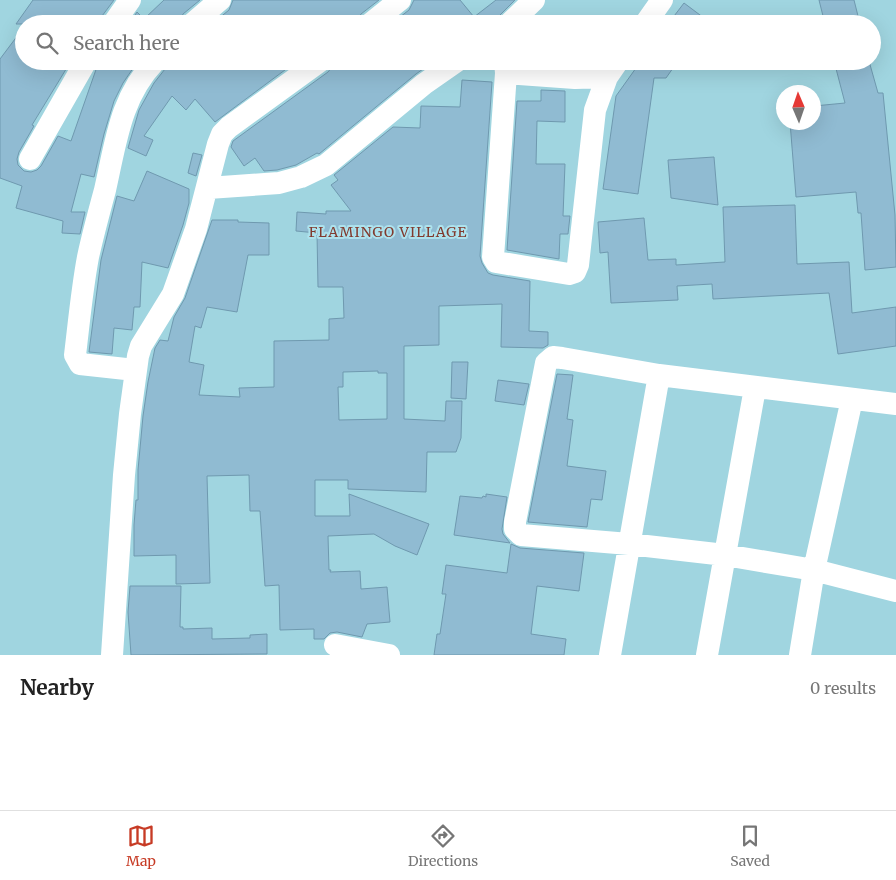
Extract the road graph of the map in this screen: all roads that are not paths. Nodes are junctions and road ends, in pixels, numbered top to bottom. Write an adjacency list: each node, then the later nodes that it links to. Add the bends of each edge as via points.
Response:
1 (130, 0): 6 (street)
2 (220, 0): 7 (street)
3 (400, 0): 8 (street)
4 (534, 0): 9 (street)
5 (662, 0): 10 (street)
6 (119, 15)
7 (202, 15)
8 (381, 15)
9 (518, 15)
10 (651, 15)
11 (81, 70): 19 (street)
12 (147, 70): 21 (street, via 134,87 119,127 88,256 75,355 80,364)
13 (308, 70): 20 (street, via 222,134)
14 (444, 70): 20 (street, via 326,165 302,177 279,183)
15 (505, 70): 18 (street, via 493,257 496,262 569,274 575,272 578,265 595,110)
16 (524, 70): 17 (street, via 575,78)
17 (608, 70)
18 (612, 70)
19 (30, 159)
20 (208, 188): 21 (street, via 173,294 142,346)
21 (135, 370): 31 (street, via 124,475)
22 (659, 375): 23 (street); 26 (street); 26 (street, via 562,358 553,358 546,363 515,522 515,529 521,535)
23 (755, 388): 24 (street); 27 (street)
24 (852, 399): 25 (street); 28 (street)
25 (896, 404)
26 (629, 544): 27 (street); 33 (street)
27 (725, 555): 28 (street); 34 (street)
28 (814, 570): 29 (street); 35 (street)
29 (896, 591)
30 (335, 645): 32 (street)
31 (112, 655)
32 (389, 655)
33 (610, 655)
34 (707, 655)
35 (800, 655)

